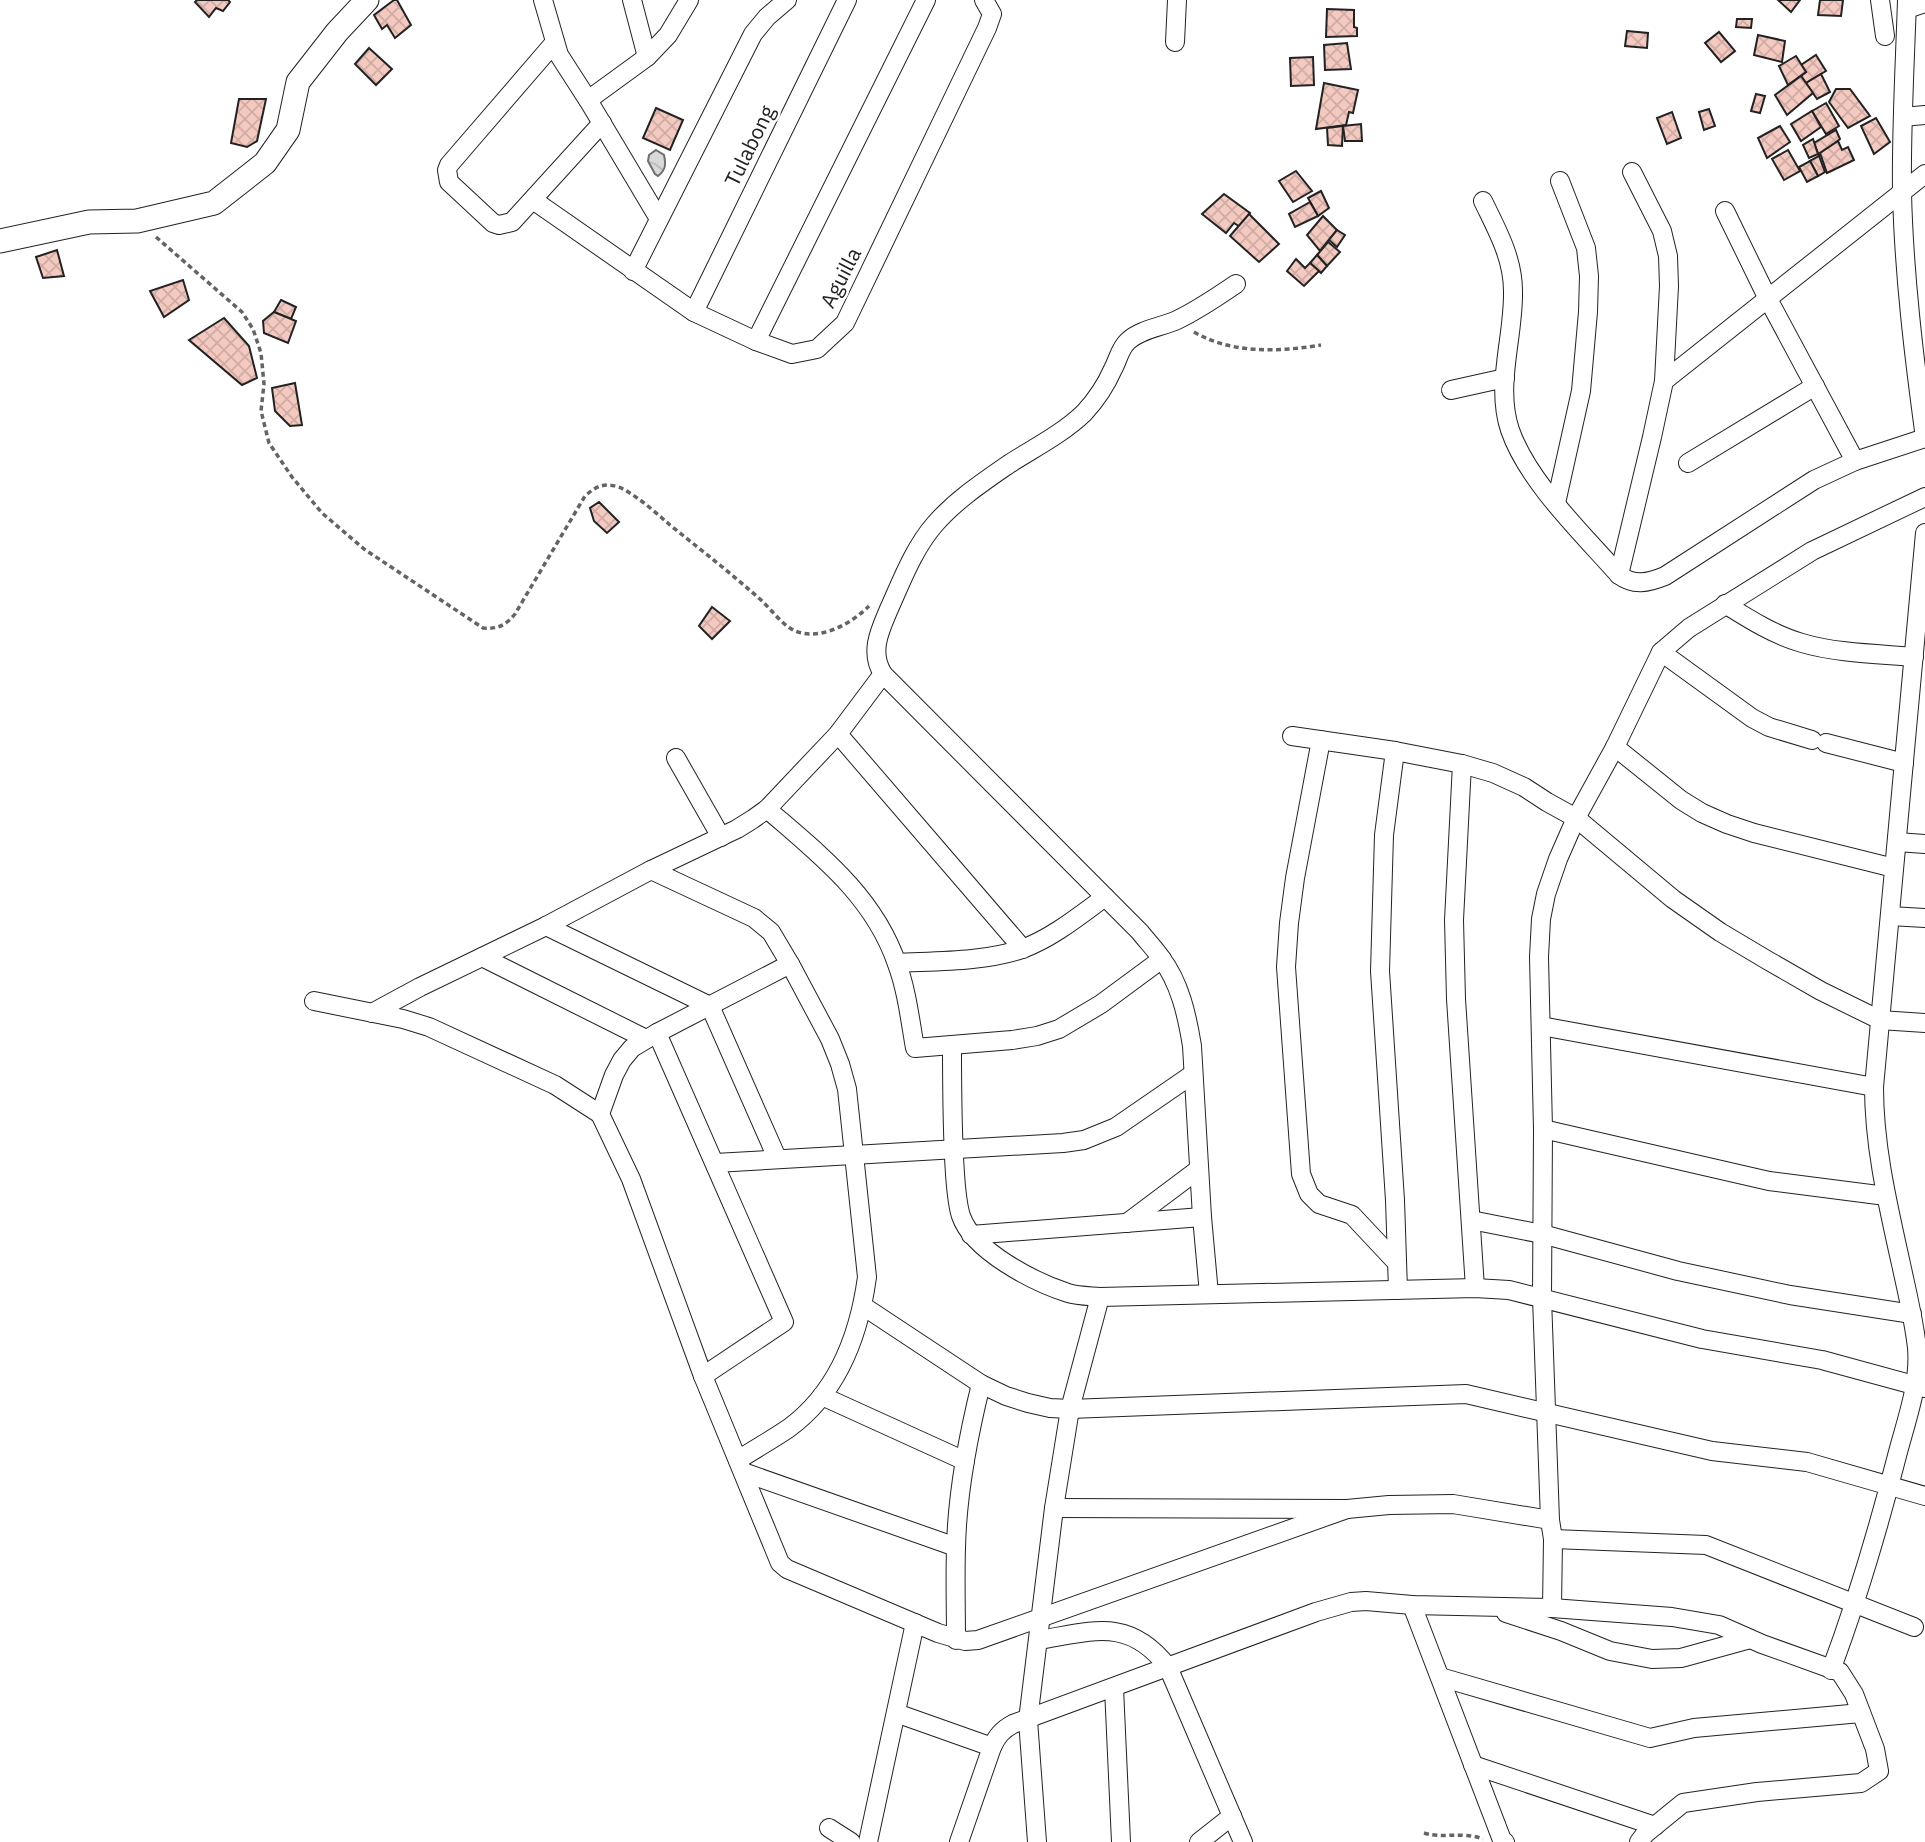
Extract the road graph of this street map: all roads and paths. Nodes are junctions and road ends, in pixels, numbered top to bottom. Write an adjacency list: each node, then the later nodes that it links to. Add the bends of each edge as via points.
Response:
1 (366, 0): 29 (street, via 298,82 288,130 265,163 214,202)
2 (543, 0): 15 (street)
3 (632, 0): 16 (street)
4 (689, 0): 16 (street, via 668,35)
5 (787, 0): 28 (street, via 753,34)
6 (847, 0): 34 (street, Tulabong)
7 (926, 0): 37 (street)
8 (984, 0): 37 (street, Aguilla, via 992,14 988,28 845,323 817,349 792,354)
9 (1177, 0): 14 (street)
10 (1880, 0): 13 (street)
11 (1925, 3): 12 (street)
12 (1907, 5): 19 (street)
13 (1885, 36)
14 (1175, 41)
15 (555, 42): 17 (street); 25 (street, via 447,170 449,182 493,223 512,222)
16 (647, 57): 17 (street)
17 (588, 100): 20 (street)
18 (1925, 115): 19 (street)
19 (1903, 117): 24 (street)
20 (602, 123): 25 (street); 28 (street)
21 (1632, 172): 40 (street, via 1662,231 1668,256)
22 (1925, 174): 24 (street)
23 (1560, 181): 47 (street, via 1586,248 1589,276 1581,391)
24 (1902, 193): 33 (street); 35 (street, via 1906,261)
25 (533, 200): 31 (street, Aguilla)
26 (1483, 201): 39 (street, via 1512,273)
27 (1725, 211): 33 (street)
28 (659, 219): 31 (street)
29 (137, 220): 30 (street, via 89,222); 50 (path, via 248,320 261,353 261,411 270,443 322,513 364,549 483,628 496,629 508,623 585,496 597,486 609,485 623,489 661,518 799,633 826,632 856,619 880,599)
30 (0, 241)
31 (633, 271): 34 (street, Aguilla)
32 (1236, 284): 36 (street)
33 (1768, 299): 40 (street); 41 (street)
34 (694, 312): 37 (street, Aguilla)
35 (1918, 316): 43 (street)
36 (1175, 321): 38 (path, via 1225,345 1288,351); 50 (street, via 1128,341 1084,413 953,505 915,554)
37 (756, 341)
38 (1321, 345)
39 (1505, 378): 42 (street); 47 (street, via 1510,428)
40 (1664, 381): 49 (street)
41 (1815, 386): 44 (street); 45 (street)
42 (1451, 390)
43 (1925, 438): 44 (street)
44 (1855, 461): 49 (street, via 1804,486 1665,576 1639,583)
45 (1688, 463)
46 (1925, 497): 51 (street, via 1812,551)
47 (1556, 503): 49 (street)
48 (1925, 533): 52 (street)
49 (1619, 575)
50 (893, 600): 55 (street, via 875,654)
51 (1725, 604): 53 (street); 54 (street, via 1802,643)
52 (1922, 611): 54 (street)
53 (1661, 652): 59 (street); 62 (street, via 1769,727)
54 (1914, 657): 62 (street)
55 (883, 674): 56 (street); 71 (street)
56 (838, 734): 64 (street); 75 (street)
57 (1292, 736): 58 (street)
58 (1321, 740): 60 (street); 103 (street, via 1295,877 1286,967 1301,1174 1319,1204 1352,1215)
59 (1615, 747): 65 (street); 69 (street, via 1681,800 1727,824)
60 (1395, 751): 63 (street); 103 (street, via 1384,835 1380,971)
61 (676, 758): 66 (street)
62 (1904, 763): 67 (street)
63 (1462, 764): 65 (street, via 1524,787); 99 (street, via 1454,920)
64 (767, 809): 66 (street); 78 (street, via 850,884 868,906)
65 (1577, 818): 83 (street, via 1720,932); 85 (street, via 1543,906)
66 (721, 837): 70 (street)
67 (1897, 842): 68 (street); 69 (street)
68 (1925, 844)
69 (1894, 868): 72 (street)
70 (651, 870): 74 (street); 79 (street, via 754,919 771,932)
71 (1105, 897): 75 (street); 77 (street)
72 (1890, 916): 73 (street); 83 (street)
73 (1925, 918)
74 (546, 926): 76 (street); 81 (street)
75 (1023, 949): 78 (street, via 994,956)
76 (482, 957): 82 (street); 86 (street)
77 (1162, 959): 87 (street, via 1059,1029 1012,1040); 88 (street, via 1179,989 1188,1022)
78 (897, 963): 87 (street, via 915,1048)
79 (790, 964): 81 (street); 93 (street, via 840,1064 848,1089)
80 (314, 1001): 82 (street)
81 (710, 1006): 86 (street); 94 (street)
82 (372, 1013): 90 (street, via 429,1027 555,1085)
83 (1880, 1020): 84 (street); 89 (street)
84 (1925, 1023)
85 (1541, 1026): 89 (street); 91 (street)
86 (651, 1036): 90 (street, via 622,1060); 95 (street)
87 (951, 1045): 92 (street)
88 (1193, 1074): 92 (street, via 1099,1136 1063,1143); 96 (street)
89 (1874, 1087): 97 (street, via 1874,1120)
90 (600, 1114): 111 (street, via 631,1179)
91 (1543, 1129): 97 (street, via 1769,1181); 101 (street)
92 (953, 1149): 93 (street); 102 (street, via 961,1216)
93 (855, 1154): 94 (street); 109 (street, via 867,1277)
94 (777, 1158): 95 (street)
95 (715, 1163): 111 (street, via 785,1322)
96 (1199, 1169): 98 (street); 100 (street)
97 (1886, 1196): 110 (street)
98 (1202, 1217): 100 (street); 106 (street)
99 (1471, 1220): 101 (street); 104 (street)
100 (1127, 1223): 102 (street)
101 (1542, 1234): 108 (street); 110 (street, via 1711,1279)
102 (971, 1235): 107 (street, via 1047,1285)
103 (1397, 1263): 105 (street)
104 (1475, 1288): 105 (street); 108 (street)
105 (1398, 1290): 106 (street)
106 (1209, 1294): 107 (street)
107 (1100, 1297): 115 (street)
108 (1542, 1298): 113 (street, via 1702,1339 1822,1360); 116 (street)
109 (863, 1306): 112 (street); 114 (street, via 843,1364)
110 (1912, 1314): 113 (street)
111 (703, 1376): 118 (street)
112 (981, 1384): 115 (street, via 1028,1403); 117 (street)
113 (1920, 1387): 119 (street)
114 (822, 1396): 117 (street); 118 (street)
115 (1070, 1409): 116 (street, via 1466,1394); 121 (street)
116 (1546, 1414): 119 (street, via 1712,1451 1807,1462); 123 (street)
117 (965, 1461): 125 (street)
118 (741, 1466): 125 (street); 131 (street, via 780,1563)
119 (1889, 1485): 120 (street); 126 (street)
120 (1925, 1496)
121 (1054, 1508): 122 (street); 130 (street)
122 (1347, 1509): 123 (street, via 1453,1504); 130 (street)
123 (1550, 1520): 124 (street)
124 (1553, 1539): 126 (street, via 1706,1545); 129 (street)
125 (956, 1547): 135 (street)
126 (1856, 1603): 132 (street); 138 (street)
127 (1412, 1605): 128 (street); 137 (street, via 1358,1601 1337,1605); 139 (street)
128 (1489, 1607): 129 (street); 133 (street)
129 (1558, 1609): 133 (street); 134 (street, via 1672,1617 1719,1625)
130 (1042, 1617): 135 (street, via 978,1640); 136 (street)
131 (915, 1623): 135 (street); 141 (street)
132 (1914, 1627)
133 (1561, 1631): 134 (street, via 1610,1651 1652,1659 1681,1658)
134 (1750, 1639): 138 (street)
135 (956, 1640)
136 (1039, 1640): 137 (street, via 1098,1630 1118,1632 1138,1639); 143 (street)
137 (1168, 1667): 140 (street); 146 (street)
138 (1831, 1670): 142 (street, via 1840,1672)
139 (1440, 1676): 142 (street, via 1650,1738 1694,1728); 145 (street)
140 (1114, 1688): 143 (street); 155 (street)
141 (896, 1713): 144 (street); 152 (street)
142 (1861, 1713): 147 (street, via 1879,1771 1861,1783 1683,1803)
143 (1028, 1720): 144 (street, via 1003,1729); 154 (street)
144 (992, 1747): 153 (street)
145 (1474, 1765): 147 (street); 150 (street)
146 (1232, 1816): 156 (street); 157 (street)
147 (1655, 1826): 158 (street)
148 (829, 1828): 151 (street)
149 (1424, 1833): 150 (path)
150 (1504, 1841)
151 (851, 1842)
152 (868, 1842)
153 (959, 1842)
154 (1037, 1842)
155 (1121, 1842)
156 (1199, 1842)
157 (1243, 1842)
158 (1639, 1842)

